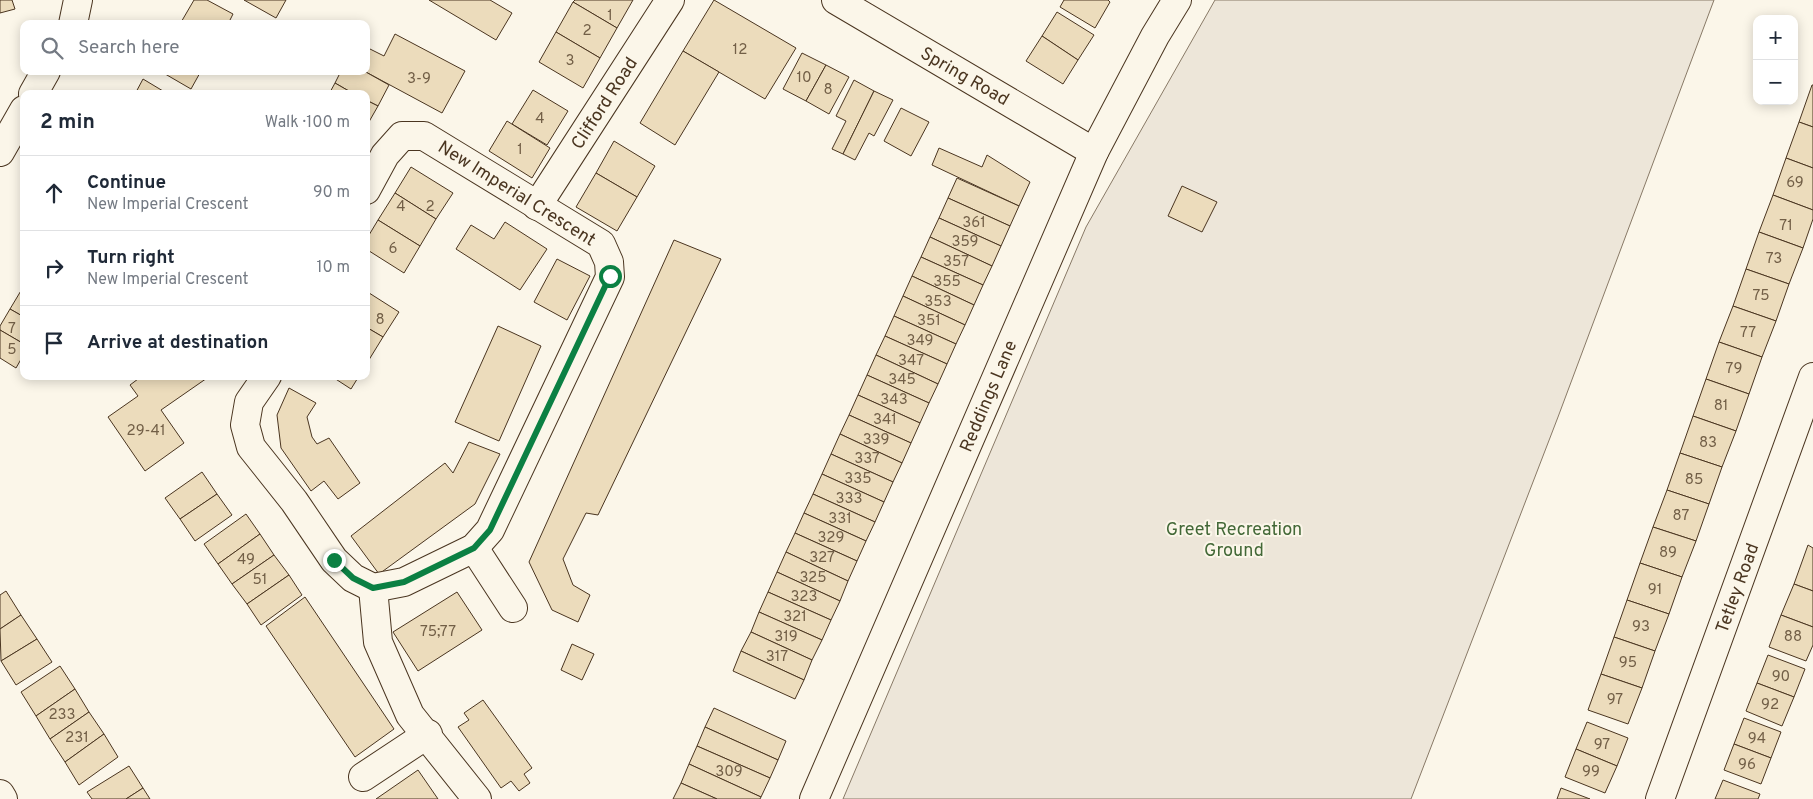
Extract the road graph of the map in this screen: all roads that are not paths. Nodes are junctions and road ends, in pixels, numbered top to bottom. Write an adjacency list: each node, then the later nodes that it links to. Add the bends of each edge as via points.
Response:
1 (78, 0): 5 (street)
2 (670, 0): 12 (street, Clifford Road)
3 (836, 0): 10 (street, Spring Road)
4 (1177, 0): 10 (street, Reddings Lane)
5 (73, 20)
6 (44, 75): 7 (street)
7 (35, 90)
8 (20, 117): 9 (street)
9 (0, 152)
10 (1094, 152): 23 (street, Reddings Lane)
11 (370, 183): 12 (street, New Imperial Crescent, via 385,155 402,136 424,136 445,146)
12 (537, 206): 15 (street, New Imperial Crescent, via 600,244 609,262 610,276 490,530)
13 (1813, 376): 24 (street, Tetley Road)
14 (264, 380): 16 (street, via 249,402 245,425 251,447 294,501 334,560 353,578)
15 (474, 548): 16 (street, New Imperial Crescent, via 404,582); 17 (street)
16 (373, 588): 18 (street, via 378,642 410,715)
17 (513, 608)
18 (428, 734): 19 (street); 22 (street)
19 (363, 777)
20 (0, 794): 21 (street)
21 (3, 799)
22 (477, 799)
23 (814, 799)
24 (1660, 799)

